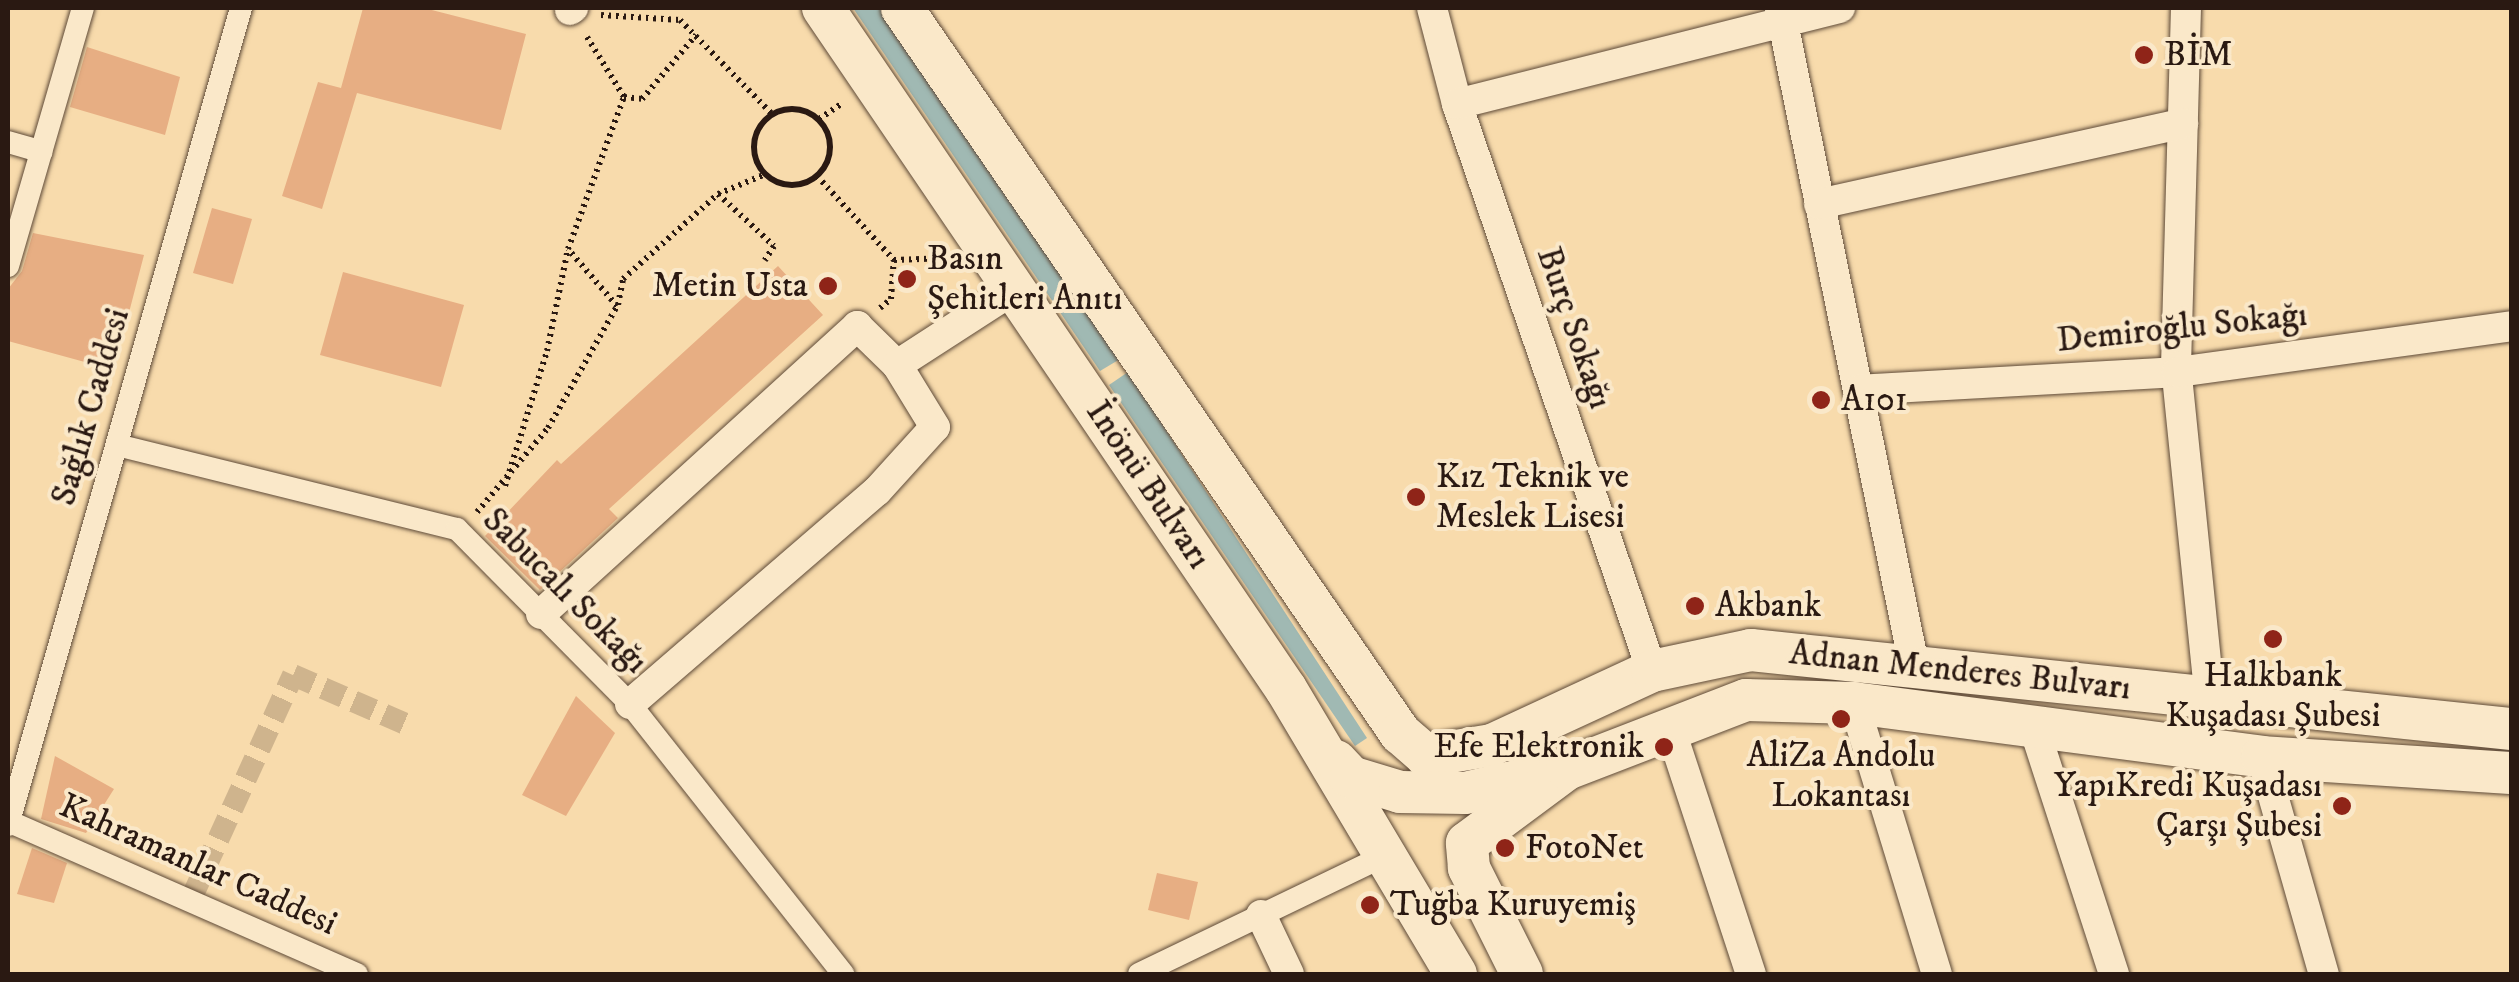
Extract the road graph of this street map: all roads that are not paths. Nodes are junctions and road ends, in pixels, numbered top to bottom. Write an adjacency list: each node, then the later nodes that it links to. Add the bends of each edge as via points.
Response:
1 (83, 8): 12 (street)
2 (242, 8): 20 (street, Sağlık Caddesi)
3 (822, 8): 15 (main road, İnönü Bulvarı)
4 (902, 8): 31 (main road, İnönü Bulvarı, via 1400,733)
5 (1840, 8): 8 (street)
6 (2186, 8): 10 (street)
7 (1439, 9): 9 (street, Burç Sokağı)
8 (1781, 13): 9 (street); 13 (street)
9 (1457, 104): 23 (street, Burç Sokağı)
10 (2183, 123): 13 (street); 18 (street)
11 (8, 142): 12 (street)
12 (42, 152): 14 (street)
13 (1820, 204): 19 (street)
14 (8, 266)
15 (1016, 288): 17 (street); 30 (main road, İnönü Bulvarı)
16 (2512, 326): 18 (street, Demiroğlu Sokağı)
17 (896, 365): 21 (street, via 857,326); 26 (street, via 936,427 876,491)
18 (2177, 372): 19 (street, Demiroğlu Sokağı); 24 (street)
19 (1858, 390): 22 (street)
20 (117, 445): 21 (street, Sabucalı Sokağı, via 457,529); 35 (street, Sağlık Caddesi)
21 (541, 614): 26 (street, Sabucalı Sokağı)
22 (1914, 665): 23 (main road, Adnan Menderes Bulvarı, via 1752,650); 24 (main road, Adnan Menderes Bulvarı)
23 (1652, 670): 31 (main road, Adnan Menderes Bulvarı, via 1492,745)
24 (2210, 698): 28 (main road, Adnan Menderes Bulvarı)
25 (1854, 703): 27 (main road, Adnan Menderes Bulvarı, via 1746,700); 29 (main road, Adnan Menderes Bulvarı); 45 (street)
26 (630, 704): 39 (street, Sabucalı Sokağı)
27 (1670, 725): 33 (main road, Adnan Menderes Bulvarı); 44 (street)
28 (2512, 729)
29 (2035, 732): 32 (main road, Adnan Menderes Bulvarı); 46 (street)
30 (1322, 746): 33 (main road, Adnan Menderes Bulvarı, via 1350,777 1400,792 1466,793); 36 (main road, İnönü Bulvarı)
31 (1426, 756)
32 (2262, 757): 34 (main road, Adnan Menderes Bulvarı); 47 (street)
33 (1567, 769): 43 (main road, Adnan Menderes Bulvarı, via 1468,844 1469,868)
34 (2512, 772)
35 (8, 822): 38 (street, Kahramanlar Caddesi)
36 (1386, 855): 37 (street); 42 (main road, İnönü Bulvarı)
37 (1262, 915): 40 (street); 41 (street)
38 (357, 974)
39 (844, 974)
40 (1140, 974)
41 (1289, 974)
42 (1456, 974)
43 (1522, 974)
44 (1751, 974)
45 (1937, 974)
46 (2114, 974)
47 (2324, 974)

